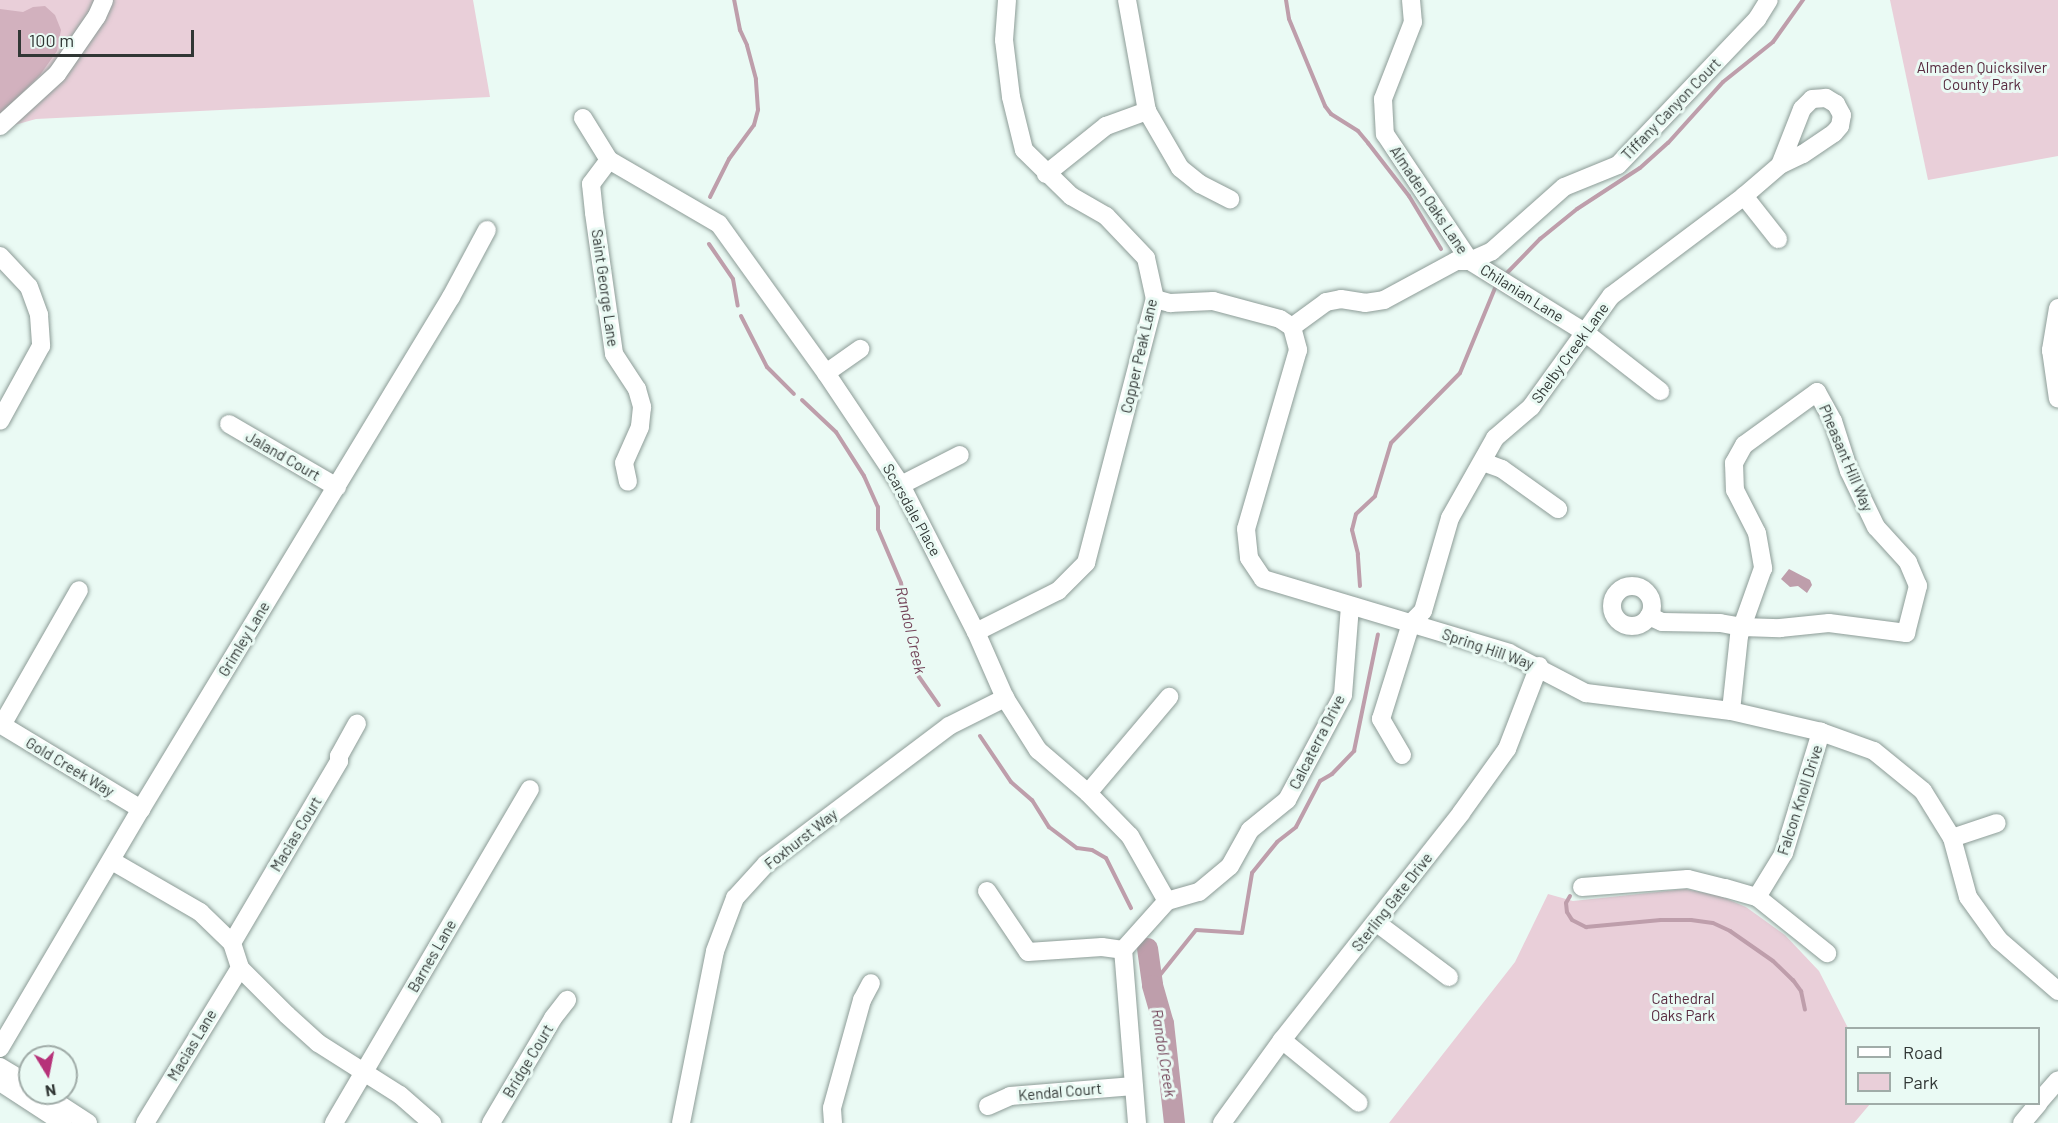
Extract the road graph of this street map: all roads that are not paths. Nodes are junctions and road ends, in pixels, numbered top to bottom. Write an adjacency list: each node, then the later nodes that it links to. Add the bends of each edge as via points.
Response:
1 (104, 0): 8 (street, via 57,74)
2 (1006, 0): 11 (street, Copper Peak Lane, via 1004,40 1011,97 1024,150)
3 (1127, 0): 6 (street)
4 (1411, 0): 17 (street, Almaden Oaks Lane, via 1413,22 1383,99 1385,134)
5 (1769, 0): 17 (street, Tiffany Canyon Court, via 1757,19 1618,165 1564,187 1492,251)
6 (1147, 111): 11 (street, via 1106,126); 13 (street, via 1180,168)
7 (583, 118): 9 (street)
8 (0, 126)
9 (609, 160): 23 (street, Scarsdale Place, via 719,224); 30 (street, Saint George Lane, via 591,184 614,354 637,389 642,407 640,427 624,463)
10 (1780, 165): 12 (street, Shelby Creek Lane)
11 (1046, 174): 18 (street, Copper Peak Lane, via 1071,196 1106,216 1146,258)
12 (1743, 196): 15 (street); 21 (street, Shelby Creek Lane, via 1611,296)
13 (1230, 198)
14 (487, 230): 32 (street, Grimley Lane, via 476,255)
15 (1778, 238)
16 (0, 256): 26 (street, via 29,287 39,315 41,346)
17 (1470, 261): 20 (street, Tiffany Canyon Court, via 1456,261 1384,300 1326,302); 21 (street, Chilanian Lane)
18 (1155, 299): 20 (street, via 1170,303 1213,301 1280,319); 39 (street, Copper Peak Lane, via 1086,563 1058,591)
19 (2058, 308): 25 (street, via 2050,350)
20 (1292, 327): 35 (street, Spring Hill Way, via 1298,350 1246,529 1249,558 1263,579)
21 (1583, 331): 24 (street, Chilanian Lane); 29 (street, Shelby Creek Lane, via 1549,385 1532,407 1496,438)
22 (860, 349): 23 (street)
23 (826, 374): 31 (street, Scarsdale Place)
24 (1660, 391)
25 (2058, 399)
26 (0, 421)
27 (229, 424): 32 (street, Jaland Court)
28 (960, 455): 31 (street)
29 (1483, 462): 33 (street, via 1502,470); 37 (street, Shelby Creek Lane, via 1450,518 1423,611)
30 (628, 482)
31 (901, 485): 39 (street, Scarsdale Place)
32 (337, 487): 50 (street, Grimley Lane)
33 (1558, 509)
34 (79, 590): 45 (street)
35 (1350, 606): 37 (street, Spring Hill Way); 57 (street, Calcaterra Drive, via 1343,695 1287,800 1250,830 1230,866 1198,892)
36 (1648, 616): 38 (street, via 1662,622)
37 (1411, 623): 40 (street, Spring Hill Way); 47 (street, Shelby Creek Lane, via 1381,719)
38 (1742, 627): 38 (street, Pheasant Hill Way, via 1829,623 1906,633 1918,586 1908,562 1876,527 1849,471 1833,421 1817,392 1744,445 1734,464 1736,490 1757,533 1763,568); 43 (street)
39 (976, 632): 42 (street, Scarsdale Place)
40 (1539, 666): 43 (street, Spring Hill Way, via 1586,693); 58 (street, Sterling Gate Drive, via 1507,749)
41 (1169, 697): 49 (street)
42 (1005, 698): 49 (street, Scarsdale Place, via 1038,750); 86 (street, Foxhurst Way, via 940,733 766,864 735,898 715,951)
43 (1731, 711): 46 (street, Spring Hill Way)
44 (357, 724): 59 (street, Macias Court)
45 (1, 725): 50 (street, Gold Creek Way)
46 (1821, 732): 52 (street, Spring Hill Way, via 1874,751 1923,791); 56 (street, Falcon Knoll Drive, via 1785,854)
47 (1402, 755)
48 (530, 789): 70 (street, Barnes Lane)
49 (1088, 793): 57 (street, Scarsdale Place, via 1130,836)
50 (141, 809): 53 (street, Grimley Lane)
51 (1997, 823): 52 (street)
52 (1952, 838): 65 (street, Spring Hill Way, via 1968,897 1999,940)
53 (112, 861): 59 (street, via 200,912); 68 (street, Grimley Lane)
54 (1582, 887): 56 (street, via 1688,879)
55 (987, 891): 60 (street, via 1028,952 1102,946)
56 (1757, 897): 61 (street)
57 (1167, 901): 60 (street)
58 (1377, 923): 63 (street); 67 (street, Sterling Gate Drive)
59 (232, 943): 62 (street)
60 (1123, 950): 74 (street)
61 (1827, 953)
62 (240, 968): 70 (street, via 318,1043); 82 (street, Macias Lane)
63 (1449, 976)
64 (871, 983): 87 (street, via 859,1010 832,1108)
65 (2058, 991)
66 (567, 1000): 85 (street, Bridge Court)
67 (1282, 1040): 76 (street); 89 (street, Sterling Gate Drive)
68 (0, 1048)
69 (0, 1067): 71 (street)
70 (365, 1072): 83 (street, Barnes Lane); 84 (street)
71 (18, 1078)
72 (2058, 1080): 75 (street)
73 (0, 1082): 80 (street)
74 (1134, 1086): 79 (street, Kendal Court, via 1010,1096); 88 (street)
75 (2040, 1101)
76 (1359, 1103)
77 (60, 1105): 81 (street)
78 (2036, 1105): 90 (street)
79 (988, 1106)
80 (63, 1123)
81 (88, 1123)
82 (145, 1123)
83 (334, 1123)
84 (432, 1123)
85 (491, 1123)
86 (681, 1123)
87 (832, 1123)
88 (1137, 1123)
89 (1222, 1123)
90 (2022, 1123)

